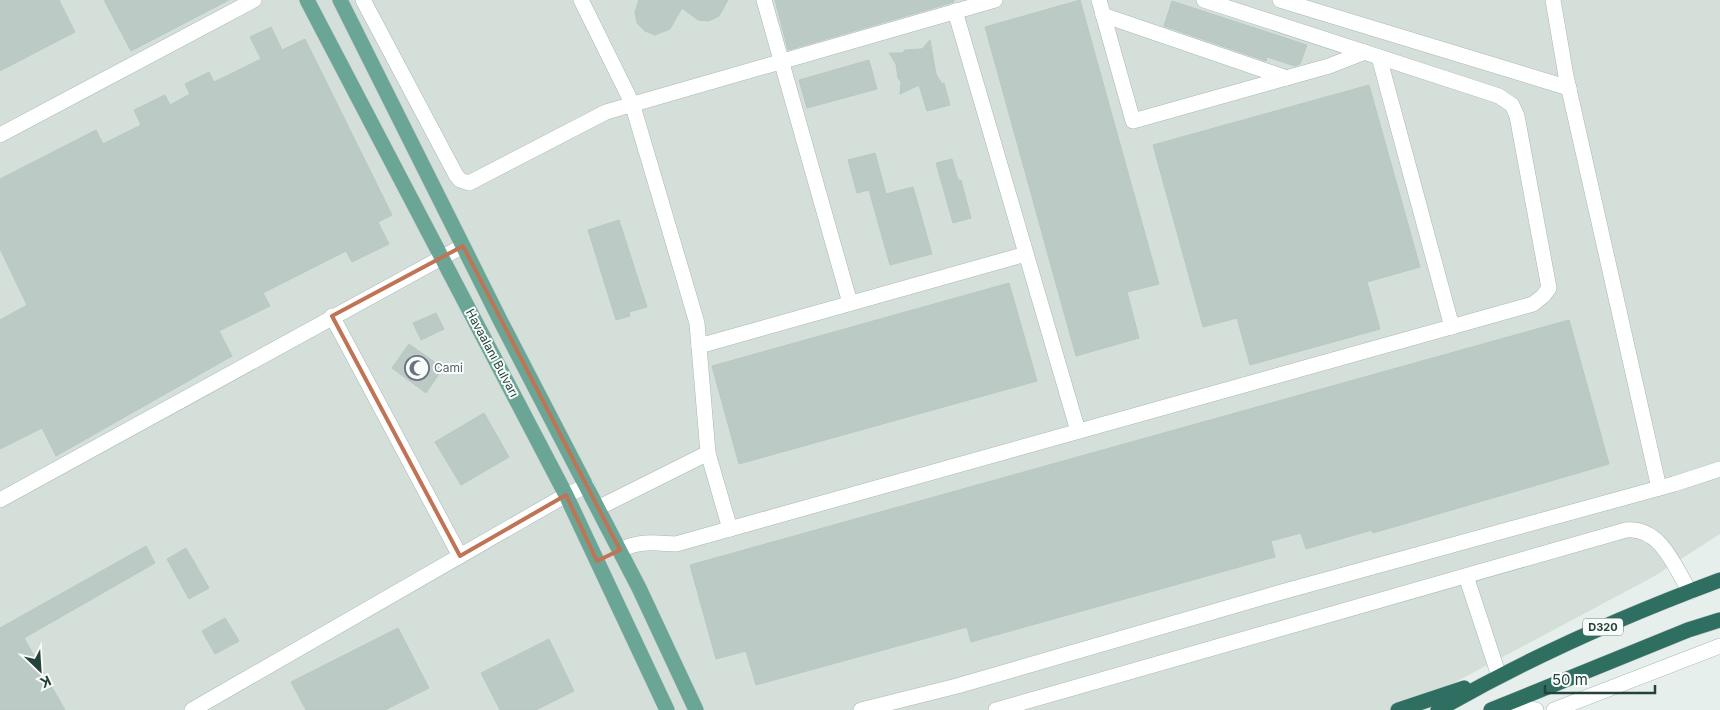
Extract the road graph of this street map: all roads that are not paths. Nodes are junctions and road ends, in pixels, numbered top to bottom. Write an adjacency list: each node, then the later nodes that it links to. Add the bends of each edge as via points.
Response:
1 (254, 0): 18 (street)
2 (307, 0): 21 (main road, Havaalanı Bulvarı)
3 (340, 0): 19 (main road, Havaalanı Bulvarı)
4 (363, 0): 17 (street, via 456,175 464,182 474,182 606,112)
5 (581, 0): 17 (street)
6 (764, 0): 14 (street)
7 (995, 0): 12 (street)
8 (1204, 0): 13 (street)
9 (1280, 0): 16 (street)
10 (1553, 0): 16 (street)
11 (1101, 7): 15 (street); 15 (street, via 1133,121)
12 (955, 11): 14 (street); 20 (street)
13 (1372, 54): 15 (street); 24 (street); 24 (street, via 1500,96 1512,105 1517,116 1549,288 1533,304)
14 (782, 61): 17 (street); 22 (street)
15 (1287, 78)
16 (1569, 88): 30 (street)
17 (632, 103): 25 (street, via 697,323)
18 (0, 135)
19 (463, 246): 21 (street); 29 (main road, Havaalanı Bulvarı)
20 (1026, 254): 22 (street); 26 (street)
21 (441, 256): 23 (street); 31 (main road, Havaalanı Bulvarı)
22 (850, 304): 25 (street)
23 (332, 316): 32 (street); 37 (street)
24 (1452, 327): 26 (street)
25 (699, 346): 27 (street)
26 (1078, 431): 35 (street)
27 (708, 453): 33 (street); 35 (street)
28 (1720, 469): 30 (street)
29 (587, 486): 31 (street); 33 (main road, Havaalanı Bulvarı)
30 (1659, 488): 49 (street, via 957,686)
31 (566, 495): 34 (main road, Havaalanı Bulvarı); 37 (street)
32 (0, 500)
33 (598, 508): 34 (main road); 36 (main road, Havaalanı Bulvarı)
34 (577, 518): 38 (main road, Havaalanı Bulvarı)
35 (730, 529): 36 (street, via 676,544 644,541)
36 (620, 550): 38 (main road); 48 (main road, Havaalanı Bulvarı)
37 (460, 556): 46 (street)
38 (597, 561): 47 (main road, Havaalanı Bulvarı)
39 (1466, 576): 41 (street, via 1633,529 1659,541); 44 (street); 50 (street)
40 (1720, 580): 41 (highway, D320)
41 (1690, 592): 44 (highway, D320, via 1637,611)
42 (1720, 620): 45 (highway)
43 (1720, 646): 55 (street)
44 (1494, 678): 51 (highway); 52 (highway, D320)
45 (1507, 704): 53 (highway); 54 (street)
46 (192, 710)
47 (667, 710)
48 (696, 710)
49 (861, 710)
50 (996, 710)
51 (1398, 710)
52 (1438, 710)
53 (1491, 710)
54 (1536, 710)
55 (1554, 710)

